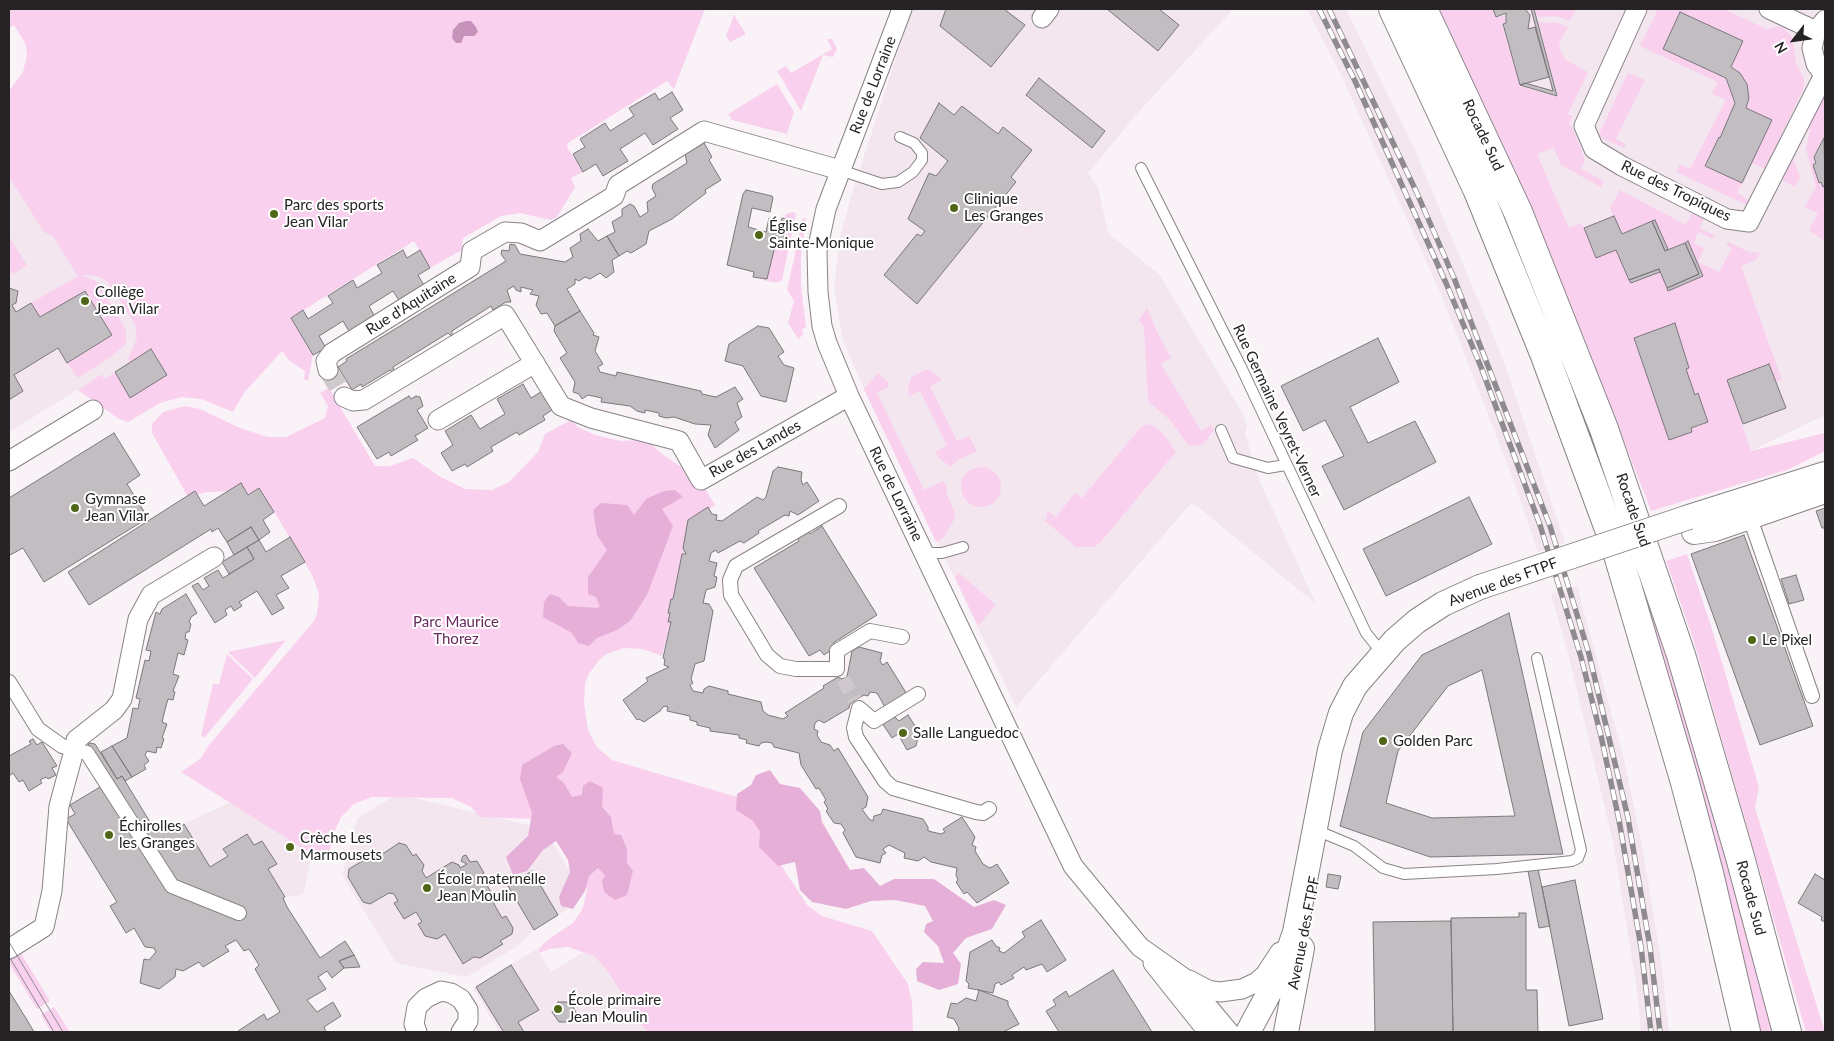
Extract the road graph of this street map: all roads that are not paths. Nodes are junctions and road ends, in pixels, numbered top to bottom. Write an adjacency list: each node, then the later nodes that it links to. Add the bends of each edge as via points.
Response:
1 (902, 9): 10 (street, Rue de Lorraine)
2 (1393, 9): 44 (highway, Rocade Sud, via 1489,218 1551,371 1616,548 1710,873)
3 (1423, 9): 46 (highway, Rocade Sud, via 1518,212 1604,429 1681,655)
4 (1637, 9): 7 (street, Rue des Tropiques, via 1584,126 1594,149 1727,219 1749,222)
5 (1769, 9): 6 (street)
6 (1820, 26): 7 (street, via 1812,40 1813,57)
7 (1825, 75)
8 (900, 137): 10 (lane, via 914,143 922,153 922,160 914,172 898,182 882,184)
9 (1142, 168): 19 (lane, Rue Germaine Veyret-Verner)
10 (840, 170): 12 (street, Rue d'Aquitaine, via 704,131 618,184 614,196 540,241 521,233 505,232 472,251 470,267 332,353 326,361); 13 (street, Rue de Lorraine, via 826,209 818,251 818,292 822,326)
11 (535, 363): 13 (street, Rue des Landes, via 561,406 591,418 678,441 701,480); 14 (street, via 504,315 364,400 353,401); 16 (street)
12 (328, 370)
13 (849, 396): 26 (street, Rue de Lorraine)
14 (344, 397)
15 (93, 410): 18 (street)
16 (438, 420)
17 (1220, 430): 19 (lane, via 1232,458 1268,468)
18 (9, 461)
19 (1285, 465): 29 (lane, Rue Germaine Veyret-Verner, via 1366,633)
20 (1825, 474): 24 (street, Avenue des FTPF)
21 (1825, 491): 23 (street, Avenue des FTPF)
22 (839, 506): 28 (street, via 736,566 730,580 731,595 767,655 780,666 840,674 837,651 870,631)
23 (1750, 518): 24 (street, Avenue des FTPF, via 1715,530); 34 (street)
24 (1692, 525): 29 (street, Avenue des FTPF, via 1483,595 1424,630)
25 (963, 547): 26 (lane, via 942,553)
26 (924, 553): 40 (street, Rue de Lorraine, via 1073,866)
27 (214, 557): 35 (street, via 151,594 138,619 122,699 114,710)
28 (902, 637)
29 (1387, 658): 32 (street, Avenue des FTPF); 38 (street, Avenue des FTPF, via 1351,715 1338,750)
30 (1537, 658): 38 (lane, via 1581,850 1578,858 1497,869 1404,874 1383,868 1354,846)
31 (9, 682): 39 (street, via 38,730 62,746 87,753 172,886)
32 (1355, 686): 42 (street, Avenue des FTPF, via 1341,713 1330,750 1295,932); 43 (street, via 1337,713 1322,750 1288,931 1276,959 1258,982 1229,992 1208,990)
33 (918, 694): 37 (street, via 874,721 857,704 856,737 885,781 894,788 976,812)
34 (1812, 696)
35 (76, 740)
36 (72, 758): 41 (street, via 59,806 52,891 44,928)
37 (989, 809)
38 (1323, 833): 45 (street, Avenue des FTPF)
39 (239, 913)
40 (1140, 947): 43 (street, Rue de Lorraine); 49 (street, Rue de Lorraine, via 1166,1000); 50 (street)
41 (9, 950)
42 (1283, 967): 52 (street, Avenue des FTPF); 53 (street)
43 (1184, 978): 51 (street, Rue de Lorraine)
44 (1744, 1027)
45 (1288, 1028)
46 (1787, 1030)
47 (417, 1032): 48 (street, via 414,1024 417,1007 441,991 461,999 468,1010 468,1021)
48 (461, 1032)
49 (1192, 1032)
50 (1208, 1032)
51 (1229, 1032)
52 (1248, 1032)
53 (1261, 1032)

